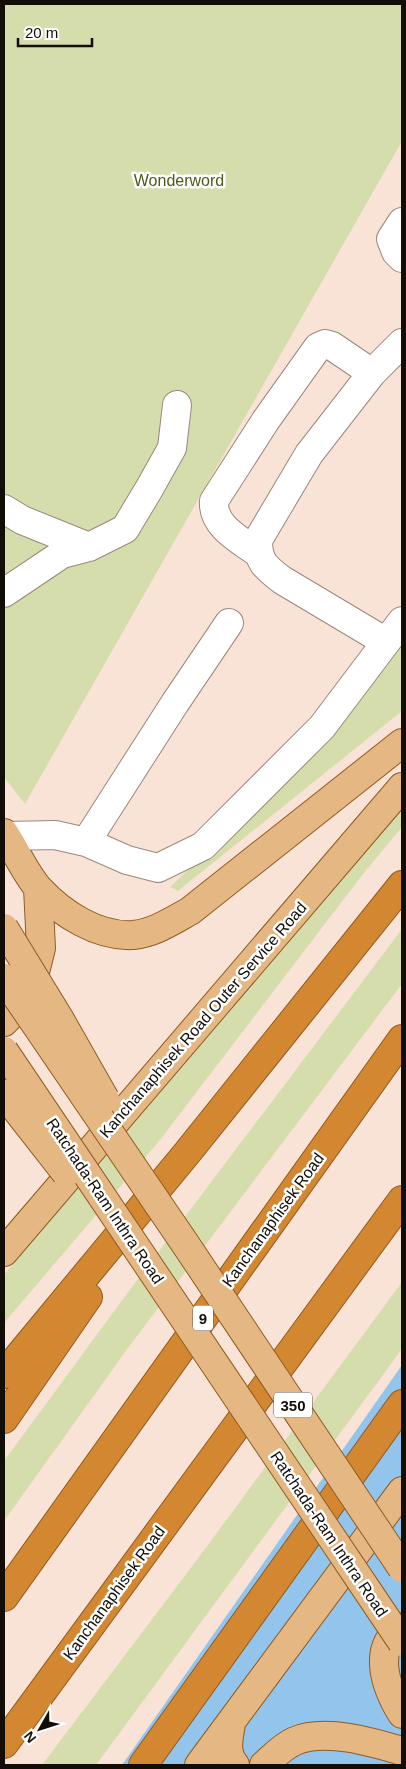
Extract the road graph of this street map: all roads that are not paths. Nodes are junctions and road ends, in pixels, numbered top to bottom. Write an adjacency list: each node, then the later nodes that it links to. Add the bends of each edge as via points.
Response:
1 (402, 222): 2 (lane, via 391,239)
2 (402, 258)
3 (402, 343): 4 (lane)
4 (372, 373): 8 (lane, via 309,454 258,540); 8 (lane, via 332,346 321,344 266,420 214,501 213,511 226,530)
5 (177, 405): 7 (lane, via 172,448 150,489 125,529)
6 (10, 521): 7 (lane)
7 (89, 547): 9 (lane, via 62,554)
8 (258, 553): 12 (lane, via 266,568 282,580)
9 (4, 593)
10 (402, 621): 12 (lane)
11 (229, 623): 16 (lane)
12 (386, 642): 16 (lane, via 322,727 203,846 158,868 127,860)
13 (402, 743): 18 (main road, via 190,911 161,928 134,935 84,924 62,910)
14 (402, 786): 28 (main road, Kanchanaphisek Road Outer Service Road)
15 (5, 835): 16 (lane, via 55,835); 18 (main road)
16 (86, 842)
17 (402, 885): 25 (highway)
18 (38, 888): 21 (main road, via 41,948 29,996)
19 (4, 928): 27 (main road, 350, bridge, via 93,1077)
20 (4, 978): 27 (main road, 350, bridge)
21 (4, 1022)
22 (402, 1039): 35 (highway, Kanchanaphisek Road / 9)
23 (4, 1051): 29 (main road, Ratchada-Ram Inthra Road / 350, bridge)
24 (4, 1094): 29 (main road, Ratchada-Ram Inthra Road / 350, bridge)
25 (187, 1154): 30 (highway); 32 (highway)
26 (402, 1200): 40 (highway, Kanchanaphisek Road)
27 (184, 1242): 34 (main road, 350, bridge)
28 (4, 1252)
29 (206, 1351): 37 (main road, Ratchada-Ram Inthra Road / 350, bridge)
30 (4, 1374)
31 (402, 1404): 42 (highway, bridge)
32 (4, 1419)
33 (402, 1491): 39 (main road, bridge)
34 (402, 1568)
35 (4, 1597)
36 (402, 1628): 38 (main road, via 386,1646 383,1663 386,1681)
37 (402, 1642)
38 (402, 1714)
39 (231, 1723): 43 (main road); 44 (main road, via 227,1750)
40 (4, 1744)
41 (402, 1751): 45 (main road, via 332,1736 308,1738 295,1741)
42 (143, 1765)
43 (199, 1765)
44 (235, 1765)
45 (264, 1765)

